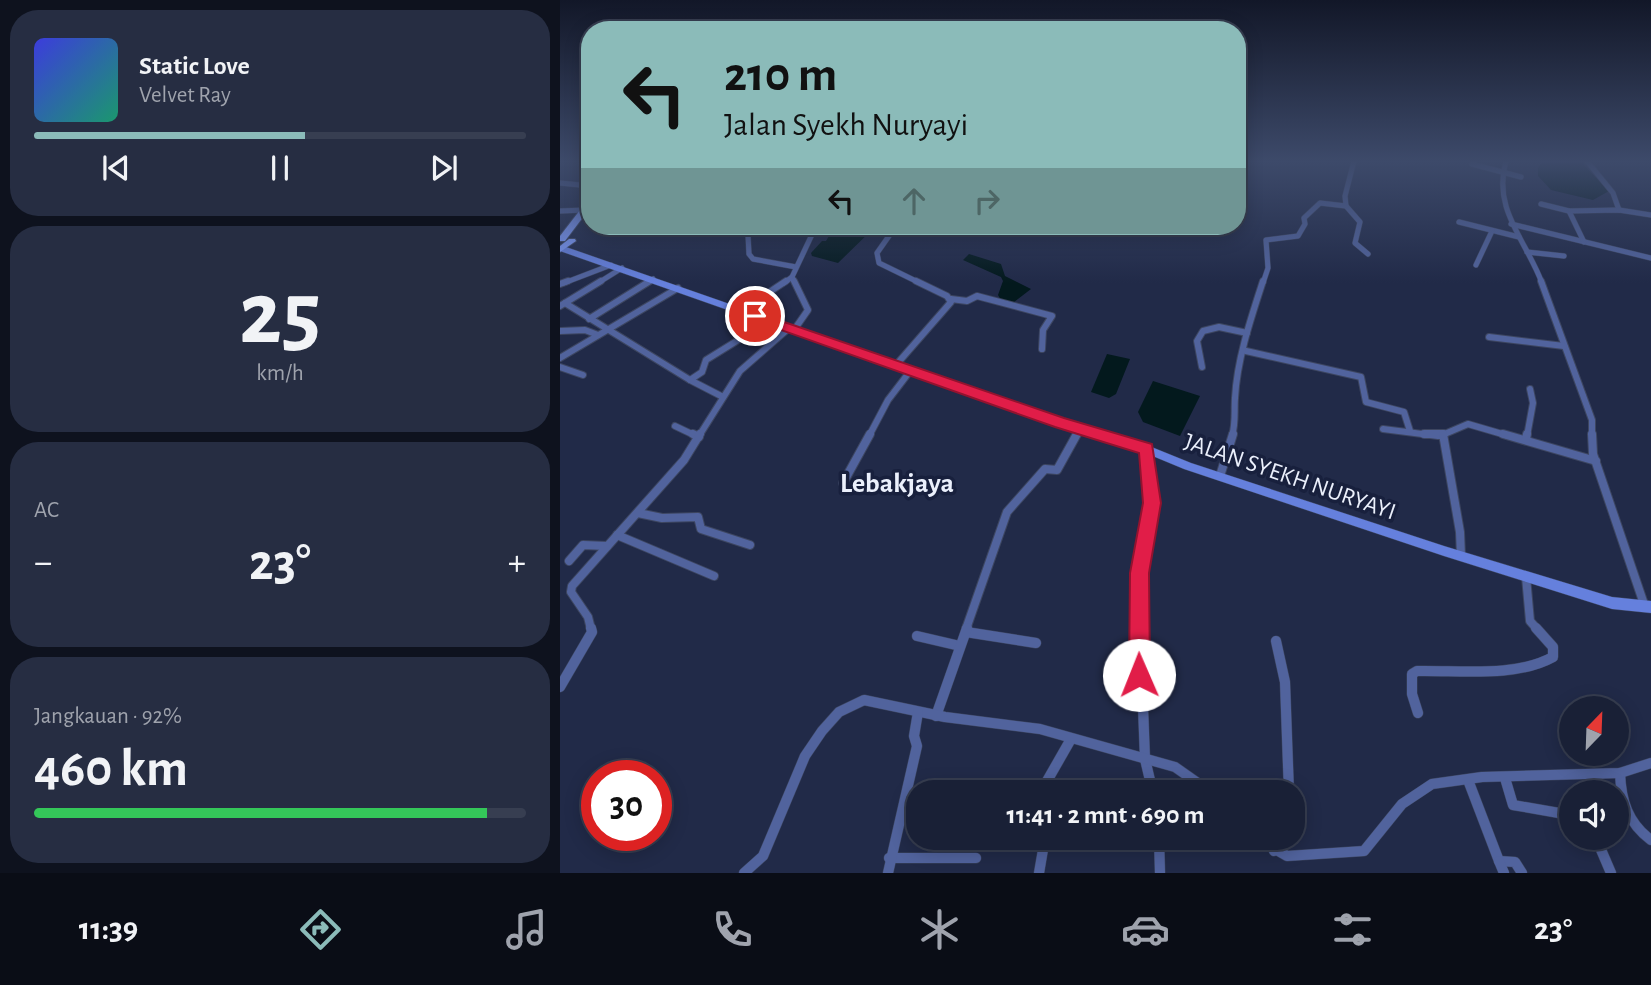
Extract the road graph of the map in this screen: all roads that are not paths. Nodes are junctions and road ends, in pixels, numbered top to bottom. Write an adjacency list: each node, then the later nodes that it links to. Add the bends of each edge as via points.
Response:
1 (1346, 202): 5 (street)
2 (1503, 202): 13 (street)
3 (1617, 202): 7 (street)
4 (1541, 204): 9 (street)
5 (1346, 206): 24 (street, via 1360,222 1355,243); 42 (street, via 1320,203 1304,218 1297,236 1267,238 1268,268)
6 (581, 207): 8 (street)
7 (1619, 210): 9 (street); 11 (street)
8 (560, 211)
9 (1569, 211): 21 (street)
10 (581, 215): 14 (main road)
11 (1651, 215)
12 (1459, 222): 15 (street)
13 (1511, 224): 19 (street); 21 (street)
14 (573, 228): 20 (main road); 22 (main road)
15 (1492, 231): 19 (street); 27 (street)
16 (748, 235): 29 (street, via 753,259)
17 (812, 235): 29 (street)
18 (890, 235): 34 (street, via 877,253 879,263)
19 (1519, 237): 23 (street)
20 (561, 239): 22 (main road)
21 (1584, 242): 26 (street)
22 (568, 247): 28 (main road, JALAN SYEKH NURYAYI)
23 (1527, 252): 25 (street); 45 (street)
24 (1368, 254)
25 (1564, 256)
26 (1651, 258)
27 (1476, 265)
28 (617, 266): 31 (main road, JALAN SYEKH NURYAYI); 32 (street); 35 (street)
29 (796, 267): 30 (street)
30 (792, 277): 36 (street); 39 (street, via 808,310)
31 (653, 279): 33 (main road, JALAN SYEKH NURYAYI); 37 (street)
32 (560, 284)
33 (678, 288): 36 (main road, JALAN SYEKH NURYAYI); 41 (street)
34 (951, 299): 46 (street, via 967,301 978,296 1052,316 1043,330); 51 (street, via 950,306)
35 (563, 305): 37 (street)
36 (741, 311): 38 (main road, JALAN SYEKH NURYAYI)
37 (589, 319): 41 (street)
38 (769, 321): 39 (main road, JALAN SYEKH NURYAYI); 56 (street, via 706,360 702,372)
39 (792, 329): 51 (main road, JALAN SYEKH NURYAYI); 58 (street, via 742,369)
40 (560, 331): 43 (street, via 585,330)
41 (606, 331): 43 (street); 56 (street)
42 (1247, 333): 48 (street); 53 (street, via 1219,327 1203,331 1197,339)
43 (598, 335): 49 (street)
44 (1489, 337): 45 (street)
45 (1564, 346): 67 (street, via 1592,420)
46 (1042, 348)
47 (560, 350): 49 (street)
48 (1246, 351): 62 (street, via 1361,377 1366,402 1404,412); 68 (street, via 1235,398 1237,419)
49 (569, 352): 50 (street)
50 (560, 359)
51 (896, 365): 54 (main road, JALAN SYEKH NURYAYI)
52 (560, 367): 55 (street)
53 (1202, 367)
54 (911, 370): 60 (main road, JALAN SYEKH NURYAYI); 69 (street, via 888,400)
55 (583, 375)
56 (690, 380): 58 (street)
57 (1530, 389): 65 (street, via 1533,402)
58 (723, 397): 64 (street)
59 (675, 426): 64 (street)
60 (1080, 429): 66 (main road, JALAN SYEKH NURYAYI); 79 (street, via 1057,470 1045,469 1007,512)
61 (1383, 429): 62 (street)
62 (1410, 430): 63 (street)
63 (1443, 434): 65 (street, via 1468,424); 74 (street)
64 (699, 437): 70 (street)
65 (1526, 439): 67 (street)
66 (1146, 449): 68 (main road, JALAN SYEKH NURYAYI); 89 (street, via 1152,503 1140,573 1139,612)
67 (1596, 461): 78 (street)
68 (1220, 476): 74 (main road, JALAN SYEKH NURYAYI)
69 (843, 483)
70 (638, 513): 71 (street); 72 (street, via 698,517 701,529)
71 (617, 535): 73 (street); 76 (street)
72 (750, 545)
73 (607, 546): 75 (street, via 583,545); 84 (street, via 570,592 589,617 592,632)
74 (1461, 556): 77 (main road, JALAN SYEKH NURYAYI)
75 (569, 561)
76 (714, 576)
77 (1526, 577): 78 (main road, JALAN SYEKH NURYAYI, via 1612,603); 86 (street, via 1530,621 1553,647 1553,657 1528,666 1417,671 1412,674 1412,694)
78 (1648, 607)
79 (966, 632): 82 (street); 83 (street)
80 (917, 636): 83 (street)
81 (1276, 641): 96 (street, via 1286,682)
82 (1036, 643)
83 (960, 646): 87 (street)
84 (560, 687)
85 (918, 712): 87 (street); 105 (street, via 917,747); 108 (street, via 864,700 839,712 805,756 763,856)
86 (1418, 713)
87 (936, 716): 88 (street, via 1040,729)
88 (1071, 740): 89 (street); 93 (street)
89 (1145, 759): 94 (street); 95 (street, via 1175,767)
90 (1651, 763): 91 (street)
91 (1620, 776): 92 (street); 99 (street, via 1630,824)
92 (1505, 778): 97 (street); 98 (street, via 1513,805)
93 (1048, 780)
94 (1150, 780)
95 (1194, 780)
96 (1289, 780)
97 (1468, 780): 104 (street, via 1432,784 1421,790 1402,804 1364,851 1287,856); 107 (street)
98 (1559, 813)
99 (1651, 840)
100 (1043, 850): 110 (street)
101 (1159, 850): 111 (street)
102 (1271, 850): 104 (street)
103 (1601, 850): 114 (street)
104 (1274, 852)
105 (890, 858): 106 (street); 109 (street)
106 (976, 858)
107 (1499, 861): 112 (street); 113 (street, via 1517,863)
108 (744, 873)
109 (888, 873)
110 (1039, 873)
111 (1160, 873)
112 (1504, 873)
113 (1522, 873)
114 (1611, 873)

